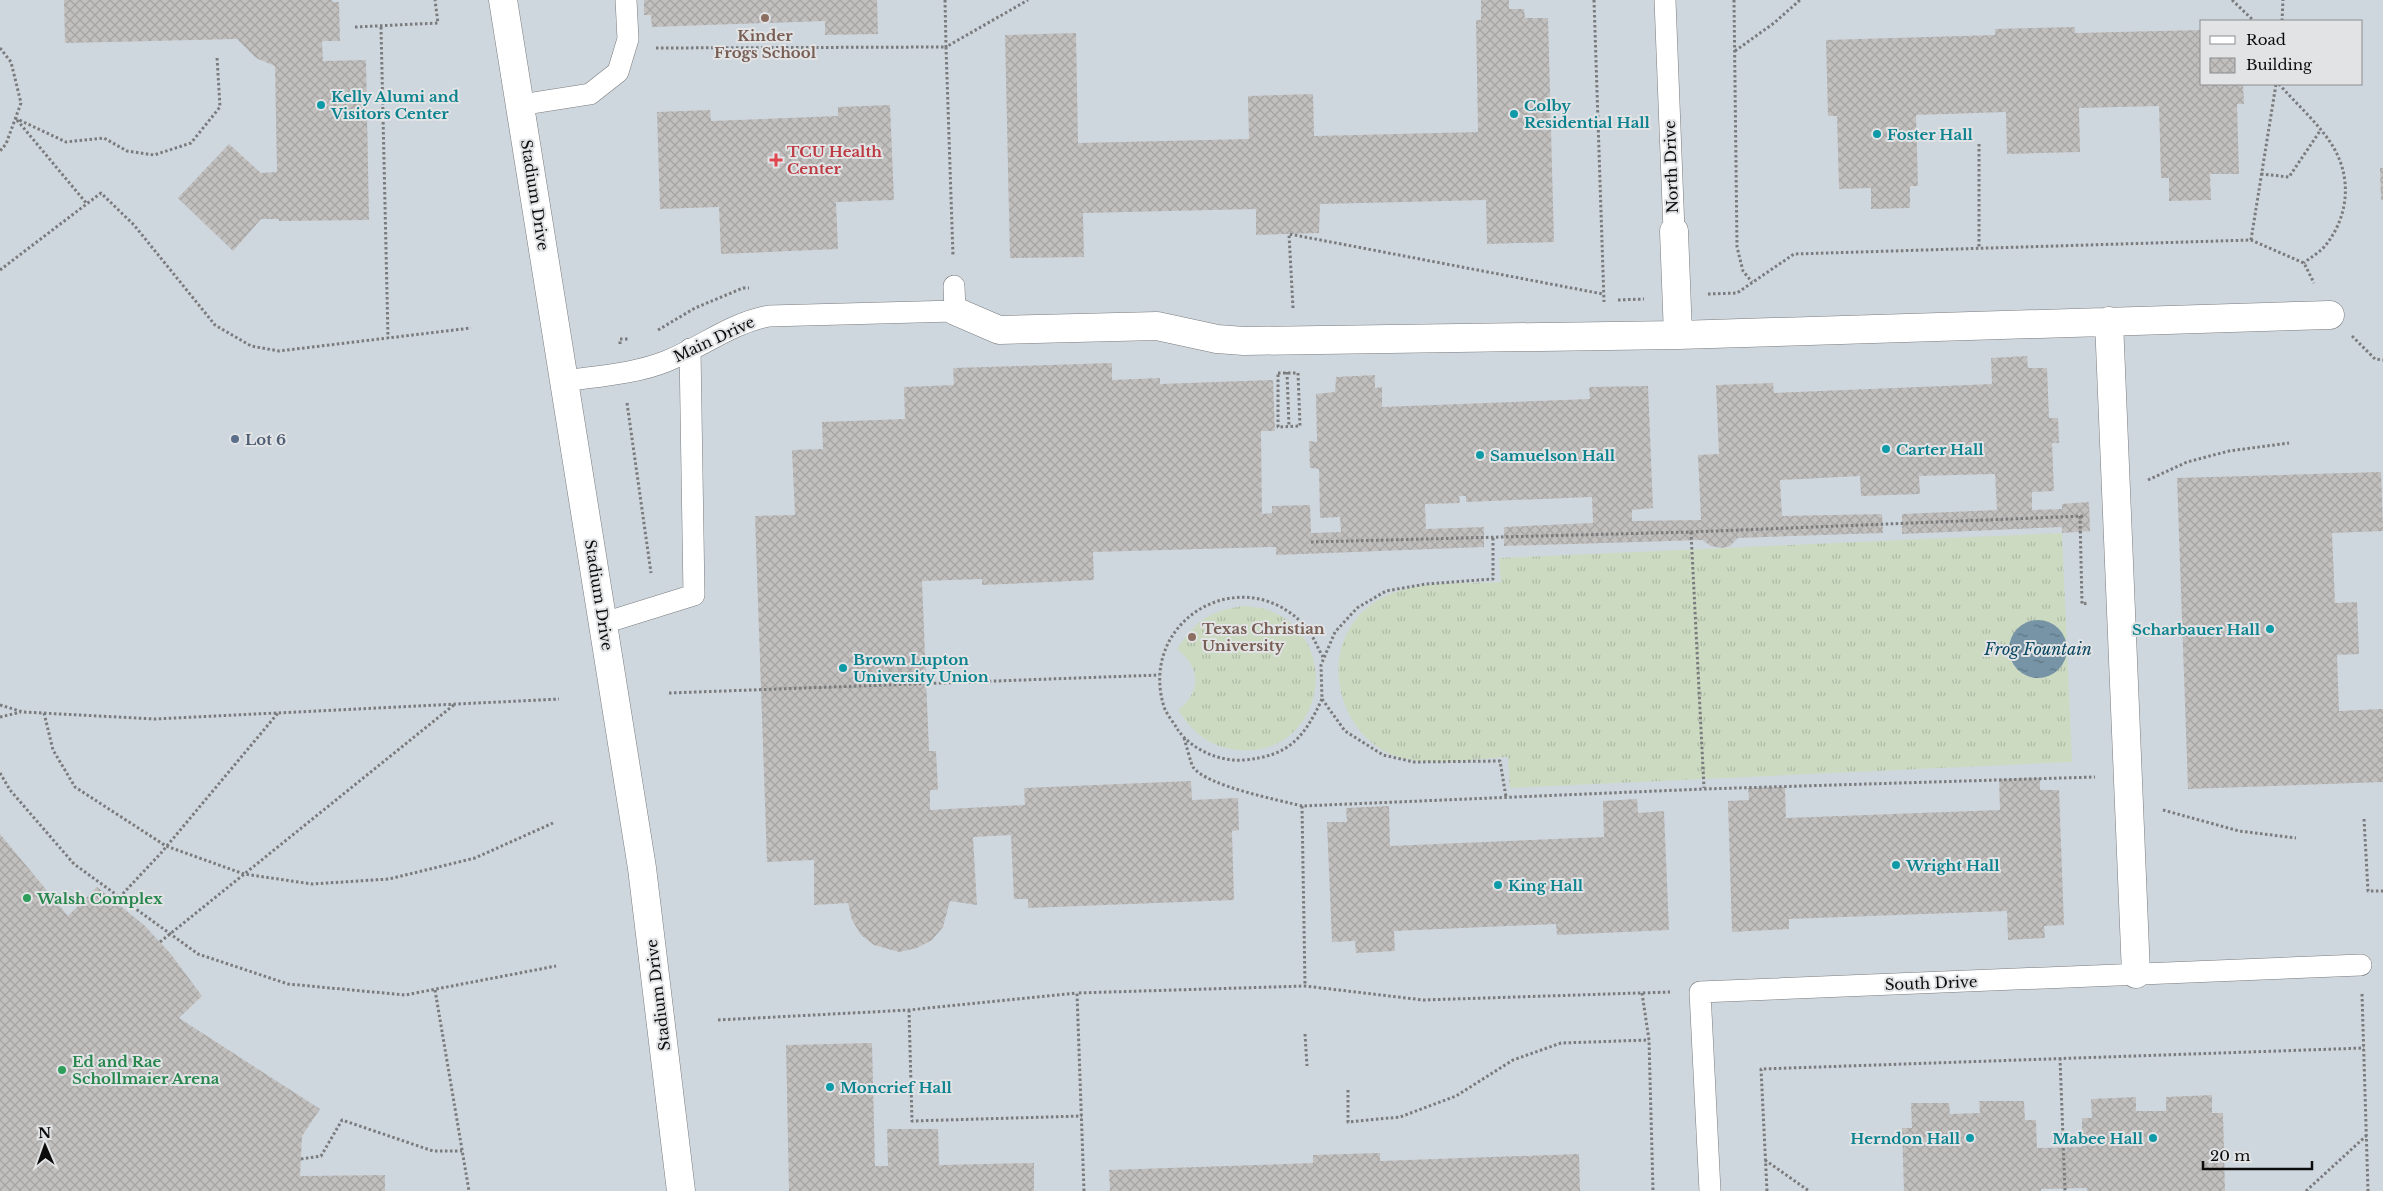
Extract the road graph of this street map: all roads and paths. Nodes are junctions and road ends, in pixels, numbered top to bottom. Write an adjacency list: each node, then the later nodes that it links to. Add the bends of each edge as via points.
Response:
1 (435, 0): 14 (path, via 438,23)
2 (503, 0): 23 (street, Stadium Drive)
3 (626, 0): 23 (lane, via 628,38 618,72 590,94)
4 (945, 0): 16 (path)
5 (1028, 0): 16 (path)
6 (1594, 0): 36 (path)
7 (1665, 0): 30 (lane, North Drive)
8 (1734, 0): 19 (path)
9 (1800, 0): 19 (path)
10 (2232, 0): 12 (path)
11 (2283, 0): 13 (path)
12 (2253, 20)
13 (2282, 20)
14 (381, 27): 15 (path); 44 (path)
15 (355, 28)
16 (946, 47): 18 (path); 37 (path)
17 (0, 48): 24 (path, via 11,62 21,103)
18 (655, 48)
19 (1735, 51): 35 (path, via 1737,247 1743,271)
20 (217, 57): 24 (path, via 220,107 191,143 154,156 127,151 104,138 66,142)
21 (2278, 85): 28 (path)
22 (2279, 85): 25 (path)
23 (520, 105): 49 (street, Stadium Drive)
24 (15, 118): 27 (path, via 6,144); 29 (path)
25 (2320, 131): 28 (path, via 2289,176); 33 (path, via 2336,151 2345,175 2346,201 2338,225 2324,247)
26 (1979, 144): 32 (path)
27 (0, 150)
28 (2262, 174): 31 (path)
29 (87, 204): 34 (path); 44 (path, via 101,193 134,224 215,325 251,346 279,351)
30 (1674, 231): 43 (street, North Drive)
31 (2251, 240)
32 (1979, 249)
33 (2304, 262)
34 (0, 270)
35 (1752, 282)
36 (1603, 294): 38 (path); 39 (path, via 1289,234)
37 (954, 299): 43 (street, via 999,330 1157,326 1217,339 1244,341); 46 (lane, Main Drive, via 751,319)
38 (1604, 302)
39 (1294, 310)
40 (2330, 315): 41 (street)
41 (2109, 321): 43 (street); 54 (street)
42 (471, 328): 44 (path)
43 (1678, 335)
44 (388, 338)
45 (620, 340): 47 (path)
46 (690, 349): 47 (lane, Main Drive, via 667,362); 59 (lane, via 694,595)
47 (623, 372): 49 (lane, Main Drive); 58 (path)
48 (1297, 380): 52 (path, via 1300,426)
49 (564, 381): 59 (street, Stadium Drive)
50 (1278, 381): 52 (path, via 1278,427)
51 (1288, 381): 52 (path)
52 (1289, 427)
53 (2289, 443): 54 (path, via 2187,462 2141,483)
54 (2117, 507): 55 (path); 73 (street)
55 (1691, 532): 56 (path); 74 (path)
56 (1493, 538): 57 (path); 60 (path, via 1493,579 1386,591 1356,608 1335,632)
57 (1311, 542)
58 (651, 573)
59 (604, 623): 109 (street, Stadium Drive, via 642,868)
60 (1323, 657): 61 (path, via 1306,628 1281,606 1250,596 1217,600 1188,617 1167,643); 64 (path)
61 (1159, 675): 62 (path); 71 (path, via 1165,709)
62 (670, 693)
63 (559, 699): 65 (path)
64 (1322, 699): 71 (path, via 1310,726 1290,746 1264,758 1235,761 1207,754); 75 (path, via 1346,731 1383,755 1414,762 1500,761)
65 (456, 703): 69 (path); 81 (path)
66 (0, 705): 67 (path)
67 (23, 712): 68 (path); 70 (path)
68 (44, 713): 69 (path, via 155,719); 80 (path, via 53,750 75,787)
69 (278, 713): 80 (path)
70 (0, 717)
71 (1184, 738): 76 (path, via 1193,767 1208,777 1241,791)
72 (0, 774): 83 (path, via 74,864)
73 (2128, 783): 74 (path); 79 (path, via 2155,808 2239,831); 89 (street)
74 (1704, 789): 75 (path)
75 (1506, 797): 76 (path)
76 (1302, 806): 90 (path)
77 (2364, 819): 82 (path, via 2368,891)
78 (553, 823): 81 (path, via 475,858 389,879 312,884)
79 (2296, 838)
80 (166, 846): 81 (path); 83 (path)
81 (244, 874): 85 (path)
82 (2383, 891)
83 (120, 897): 84 (path); 85 (path)
84 (116, 901)
85 (170, 934): 86 (path); 91 (path, via 198,954 288,984 405,995)
86 (160, 942)
87 (2361, 965): 89 (lane, South Drive); 99 (path)
88 (556, 966): 91 (path)
89 (2136, 974): 92 (lane, South Drive)
90 (1305, 986): 93 (path); 94 (path, via 1423,1000)
91 (435, 990): 105 (path)
92 (1700, 992): 94 (path); 112 (lane)
93 (1077, 993): 95 (path); 103 (path)
94 (1642, 993): 98 (path)
95 (909, 1010): 96 (path); 103 (path, via 912,1121)
96 (718, 1020)
97 (1305, 1034): 101 (path)
98 (1649, 1040): 102 (path, via 1561,1043 1513,1060 1456,1096 1400,1118 1348,1122); 111 (path)
99 (2364, 1048): 100 (path); 104 (path)
100 (2060, 1058): 107 (path, via 1761,1068); 115 (path)
101 (1307, 1066)
102 (1348, 1090)
103 (1082, 1116): 110 (path)
104 (2366, 1136): 116 (path); 117 (path)
105 (462, 1151): 106 (path, via 433,1151 342,1120 322,1156); 108 (path)
106 (301, 1159)
107 (1766, 1160): 113 (path); 114 (path)
108 (469, 1191)
109 (681, 1191)
110 (1084, 1191)
111 (1653, 1191)
112 (1710, 1191)
113 (1767, 1191)
114 (1809, 1191)
115 (2065, 1191)
116 (2306, 1191)
117 (2368, 1191)

